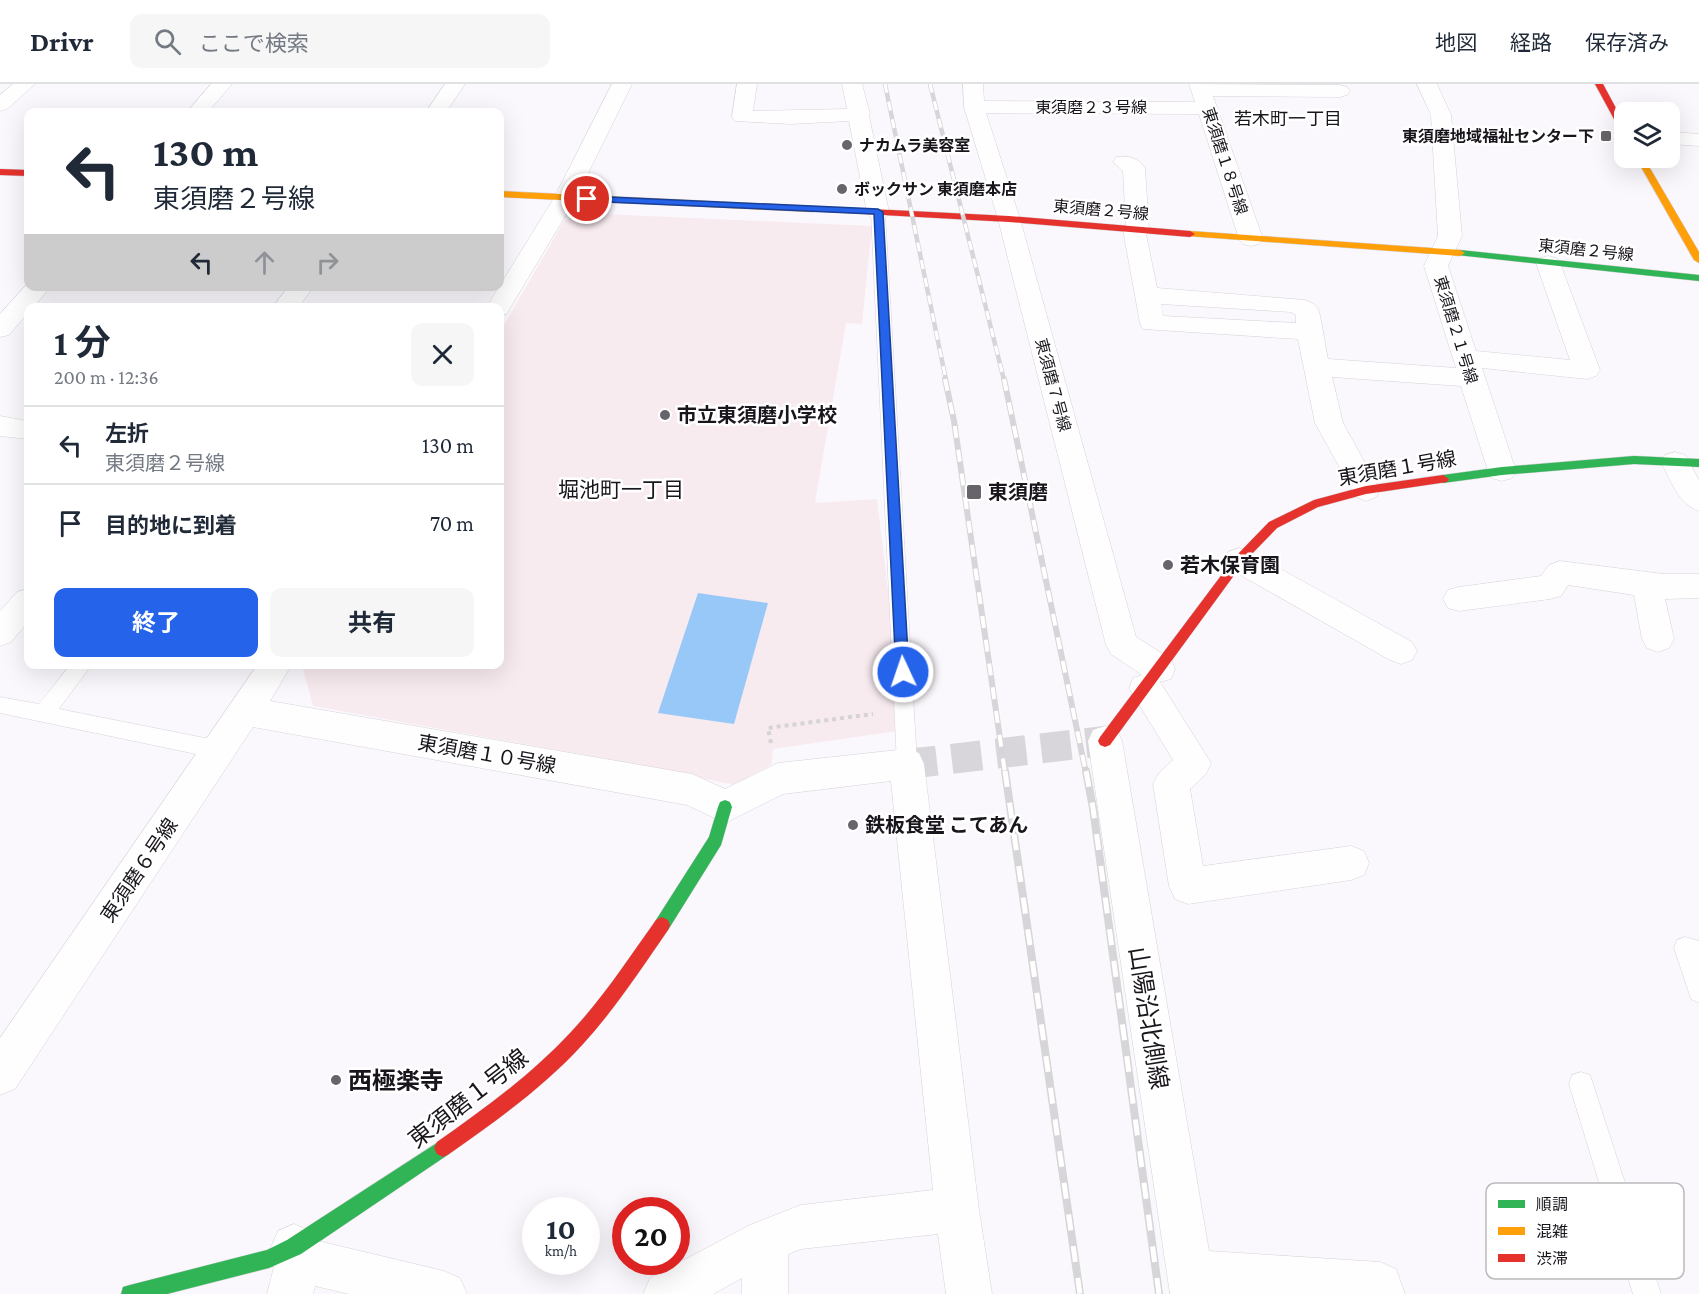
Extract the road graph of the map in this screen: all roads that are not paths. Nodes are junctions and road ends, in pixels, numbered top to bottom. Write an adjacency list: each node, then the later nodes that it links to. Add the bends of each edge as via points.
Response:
1 (25, 84): 12 (street)
2 (222, 84): 13 (street)
3 (455, 84): 14 (street)
4 (622, 84): 24 (street)
5 (747, 84): 16 (street, via 742,117)
6 (852, 84): 16 (street)
7 (1427, 84): 29 (street, 東須磨２１号線, via 1440,115 1449,236)
8 (1599, 84): 15 (street)
9 (1340, 91): 10 (street, 東須磨２３号線)
10 (1203, 94): 11 (street, 東須磨２３号線); 28 (street, 東須磨１８号線)
11 (974, 95): 26 (street, 東須磨７号線)
12 (0, 105)
13 (201, 108)
14 (439, 108)
15 (1614, 112)
16 (860, 114): 25 (street)
17 (1680, 139): 18 (street)
18 (1699, 140)
19 (1124, 162): 27 (street, via 1134,168)
20 (1646, 168): 30 (street)
21 (0, 172): 22 (street)
22 (24, 173)
23 (504, 194): 24 (street, 東須磨２号線)
24 (565, 198): 25 (street, 東須磨２号線); 36 (street)
25 (878, 212): 26 (street, 東須磨２号線); 63 (lane)
26 (1009, 219): 27 (street, 東須磨２号線); 57 (street, 東須磨７号線, via 1122,645)
27 (1136, 230): 28 (street, 東須磨２号線); 39 (street, via 1147,295 1296,305 1308,311)
28 (1251, 239): 29 (street, 東須磨２号線)
29 (1443, 251): 31 (street, 東須磨２号線); 40 (street, 東須磨２１号線, via 1436,266)
30 (1699, 260)
31 (1548, 263): 32 (street, 東須磨２号線); 40 (street, via 1587,370)
32 (1699, 278)
33 (35, 291): 37 (street)
34 (298, 291): 35 (street)
35 (288, 303)
36 (501, 303)
37 (0, 330): 38 (street)
38 (24, 333)
39 (1316, 367): 40 (street); 45 (street, via 1329,423)
40 (1467, 368): 44 (street, 東須磨２１号線)
41 (0, 426): 42 (street)
42 (24, 429)
43 (1687, 462): 44 (street, 東須磨１号線, via 1634,460); 46 (street, via 1691,491)
44 (1502, 471): 45 (street, 東須磨１号線)
45 (1366, 490): 47 (street, 東須磨１号線, via 1293,513 1273,525)
46 (1699, 500)
47 (1239, 560): 54 (street); 57 (street, 東須磨１号線)
48 (1647, 584): 49 (street); 50 (street, via 1560,573 1550,587); 53 (street)
49 (1699, 586)
50 (1459, 599)
51 (24, 606): 52 (street)
52 (0, 633)
53 (1658, 639)
54 (1402, 652)
55 (79, 669): 60 (lane)
56 (273, 669): 59 (street, 東須磨６号線)
57 (1152, 679): 61 (street, 東須磨１号線); 65 (street, via 1194,763 1171,784 1188,886)
58 (0, 705): 60 (lane)
59 (246, 711): 62 (street, 東須磨６号線); 64 (street, 東須磨１０号線, via 692,790)
60 (44, 713): 62 (lane)
61 (1105, 741): 75 (street, 山陽沿北側線)
62 (220, 750): 68 (street, 東須磨６号線)
63 (907, 764): 64 (street, via 778,779); 71 (street)
64 (725, 807): 73 (street, 東須磨１号線, via 716,840 662,925 576,1040 495,1111 387,1187)
65 (1351, 862)
66 (1699, 952): 67 (lane, via 1685,948)
67 (1699, 991)
68 (0, 1074)
69 (1581, 1084): 70 (lane)
70 (1612, 1183)
71 (957, 1210): 72 (street, via 801,1227); 80 (street)
72 (766, 1241): 78 (street); 79 (street)
73 (294, 1267): 76 (street, 東須磨１号線, via 269,1259); 77 (street)
74 (1642, 1279): 82 (lane)
75 (1192, 1283): 81 (street, via 1380,1285)
76 (130, 1294)
77 (444, 1294)
78 (666, 1294)
79 (765, 1294)
80 (969, 1294)
81 (1382, 1294)
82 (1647, 1294)

